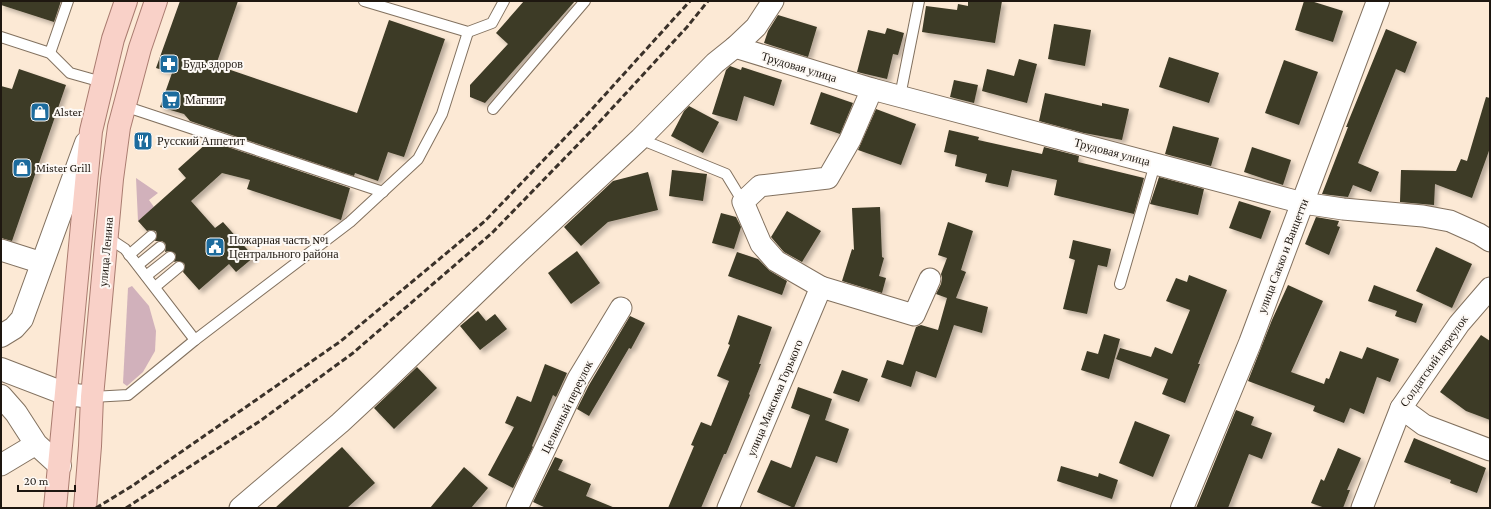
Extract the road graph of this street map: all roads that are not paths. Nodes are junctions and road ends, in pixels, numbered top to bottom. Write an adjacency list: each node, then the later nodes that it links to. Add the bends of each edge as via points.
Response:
1 (68, 1): 13 (lane)
2 (126, 1): 14 (main road)
3 (156, 1): 17 (main road, улица Ленина)
4 (364, 1): 10 (lane)
5 (504, 1): 10 (lane, via 492,23)
6 (585, 1): 18 (lane)
7 (773, 1): 12 (street, via 756,27)
8 (919, 1): 16 (lane)
9 (1378, 1): 24 (street, улица Сакко и Ванцетти)
10 (468, 32): 22 (lane, via 442,114 418,159)
11 (1, 37): 13 (lane)
12 (735, 47): 15 (street, Трудовая улица); 20 (street)
13 (50, 53): 14 (lane, via 70,73)
14 (102, 82): 19 (main road)
15 (872, 89): 16 (street, Трудовая улица); 23 (street, via 850,140 828,178 760,186)
16 (900, 96): 21 (street, Трудовая улица)
17 (124, 106): 22 (lane); 26 (main road, улица Ленина, via 112,179)
18 (493, 109)
19 (91, 131): 32 (street); 45 (main road)
20 (640, 139): 23 (lane, via 726,174); 55 (street, via 378,388)
21 (1155, 164): 24 (street, Трудовая улица); 37 (lane)
22 (383, 192): 43 (lane, via 350,222)
23 (743, 202): 39 (street, via 761,244 776,261)
24 (1303, 203): 27 (street, Трудовая улица, via 1450,221); 58 (street, улица Сакко и Ванцетти, via 1250,343)
25 (151, 236): 30 (lane)
26 (107, 238): 30 (lane); 47 (main road, улица Ленина)
27 (1490, 242)
28 (160, 247): 33 (lane)
29 (1, 250): 32 (street)
30 (130, 254): 33 (lane)
31 (170, 257): 35 (lane)
32 (42, 263): 42 (street, via 22,319)
33 (138, 265): 35 (lane)
34 (179, 268): 38 (lane)
35 (146, 276): 38 (lane)
36 (930, 278): 39 (street, via 914,315)
37 (1120, 284)
38 (155, 287): 43 (lane)
39 (822, 287): 57 (street, улица Максима Горького)
40 (1490, 288): 48 (street, Солдатский переулок, via 1458,324)
41 (621, 308): 56 (street, Целинный переулок, via 578,379)
42 (1, 336)
43 (195, 340): 47 (lane, via 128,395)
44 (1, 369): 45 (street)
45 (66, 394): 47 (street); 52 (main road)
46 (1, 396): 49 (street, via 16,413)
47 (92, 397): 54 (main road, улица Ленина)
48 (1401, 408): 50 (street, via 1424,425); 59 (street, Солдатский переулок)
49 (36, 444): 51 (street); 52 (street)
50 (1490, 450)
51 (1, 465)
52 (60, 466): 53 (main road)
53 (56, 508)
54 (85, 508)
55 (240, 508)
56 (517, 508)
57 (728, 508)
58 (1182, 508)
59 (1362, 508)

